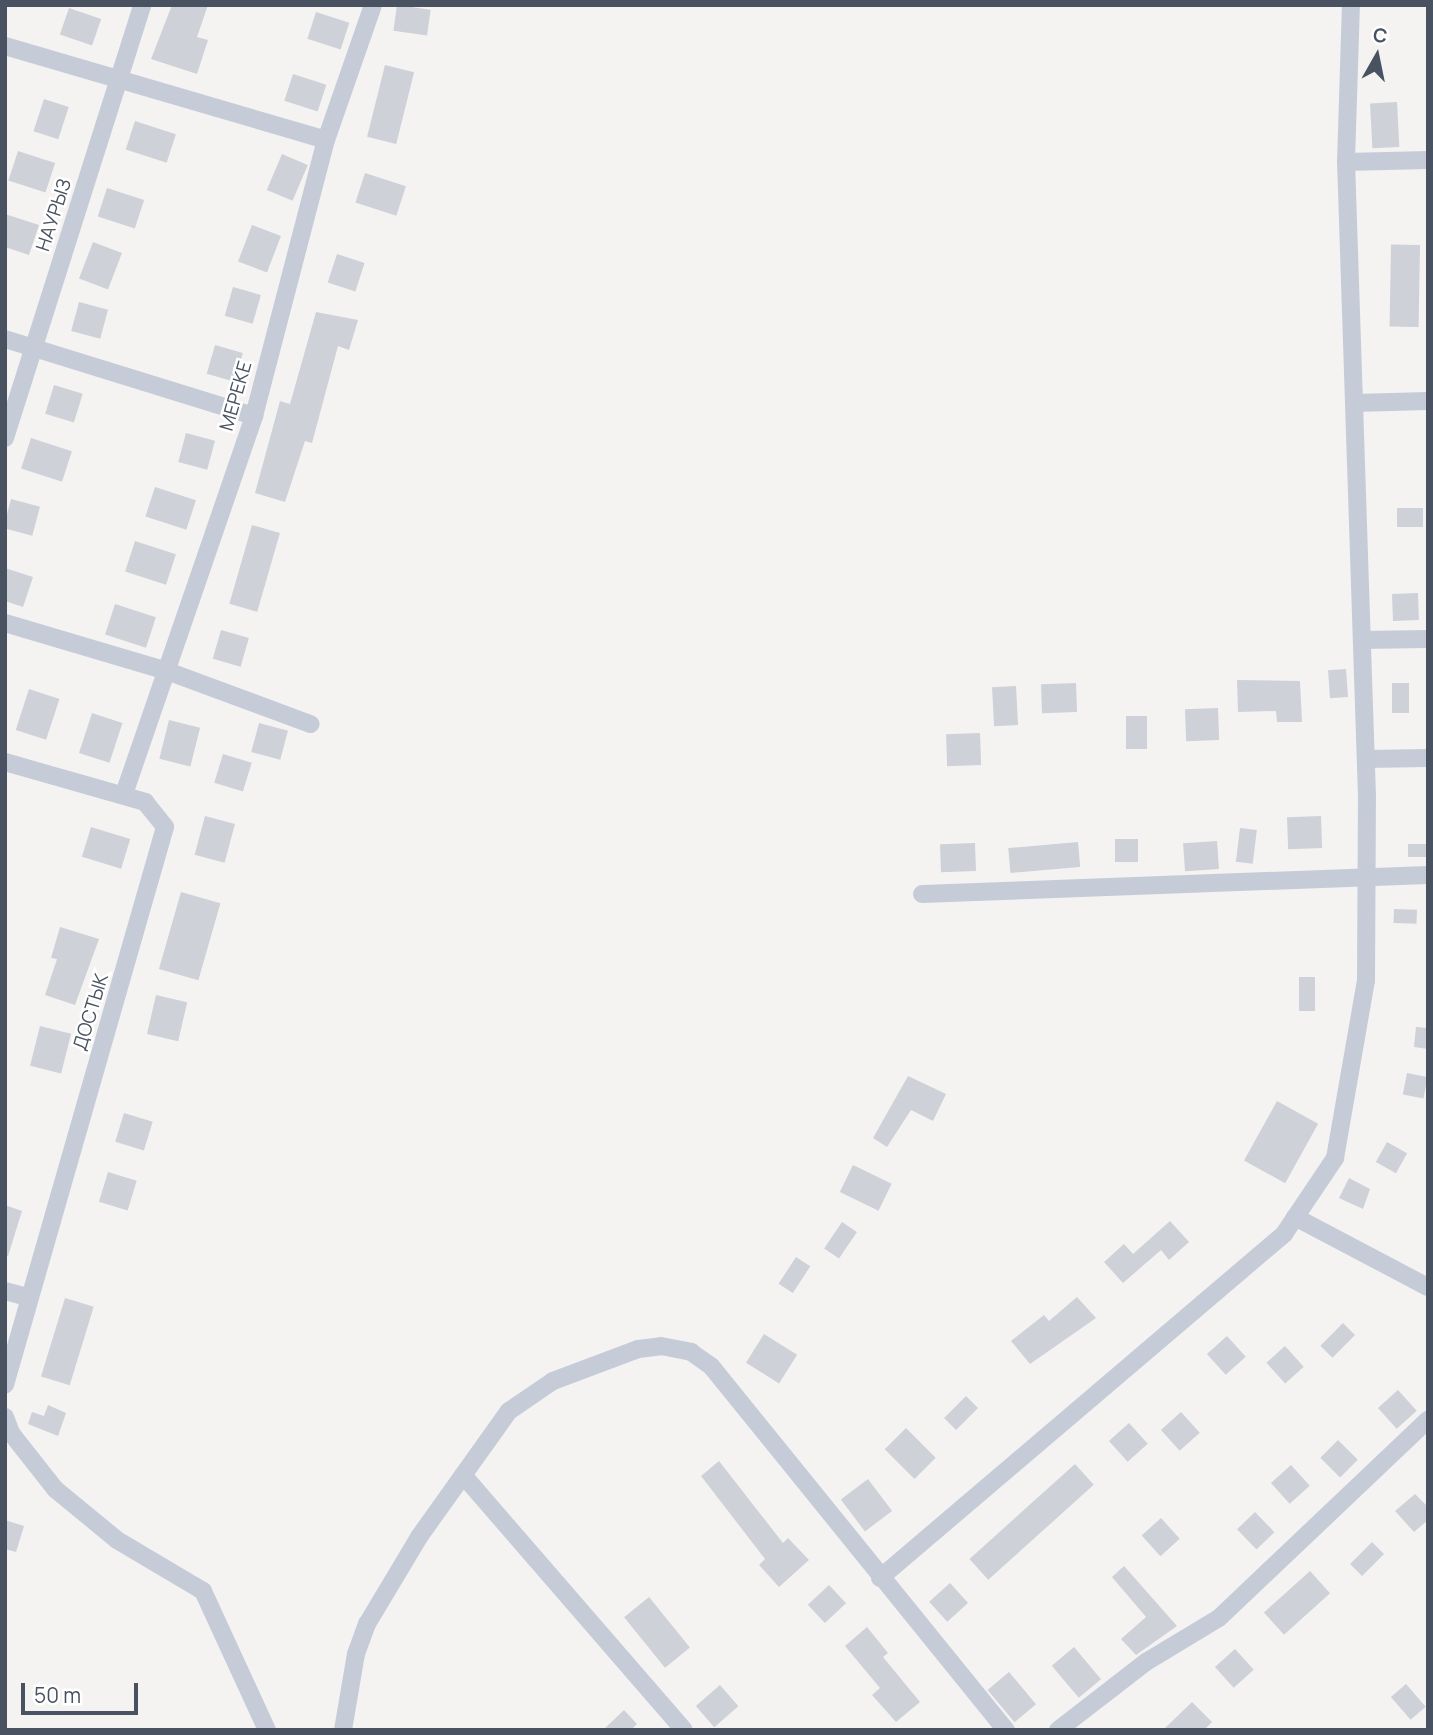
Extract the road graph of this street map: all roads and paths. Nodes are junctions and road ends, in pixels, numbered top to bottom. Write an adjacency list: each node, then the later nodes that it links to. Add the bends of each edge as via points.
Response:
1 (142, 5): 5 (street, НАУРЫЗ)
2 (373, 5): 6 (street, МЕРЕКЕ)
3 (1351, 5): 8 (street)
4 (5, 46): 5 (street)
5 (120, 80): 6 (street); 10 (street, НАУРЫЗ)
6 (326, 140): 13 (street, МЕРЕКЕ)
7 (1428, 160): 8 (street)
8 (1346, 162): 12 (street)
9 (5, 339): 10 (street)
10 (33, 348): 13 (street); 14 (street, НАУРЫЗ)
11 (1428, 401): 12 (street)
12 (1354, 403): 17 (street)
13 (254, 416): 18 (street, МЕРЕКЕ)
14 (5, 438)
15 (5, 623): 18 (street)
16 (1428, 639): 17 (street)
17 (1362, 640): 21 (street)
18 (167, 671): 19 (street); 23 (street, МЕРЕКЕ)
19 (310, 724)
20 (1428, 758): 21 (street)
21 (1366, 759): 24 (street)
22 (5, 762): 23 (street, ДОСТЫК)
23 (124, 794): 30 (street, ДОСТЫК, via 155,810 165,827 164,839)
24 (1367, 875): 25 (street); 26 (street); 27 (street, via 1366,981 1335,1158)
25 (1428, 875)
26 (922, 894)
27 (1295, 1217): 28 (street); 35 (street, via 1284,1234)
28 (1428, 1287)
29 (5, 1291): 30 (street)
30 (28, 1297): 31 (street, ДОСТЫК)
31 (5, 1385)
32 (5, 1417): 36 (street, via 11,1433 55,1489 117,1540 203,1591)
33 (1428, 1420): 40 (street, via 1219,1618 1146,1662)
34 (463, 1475): 35 (street, via 509,1411 530,1392 638,1349 661,1346 691,1352 711,1366); 37 (street, via 367,1624 356,1654); 38 (street)
35 (880, 1578): 39 (street)
36 (267, 1730)
37 (343, 1730)
38 (684, 1730)
39 (1006, 1730)
40 (1058, 1730)

